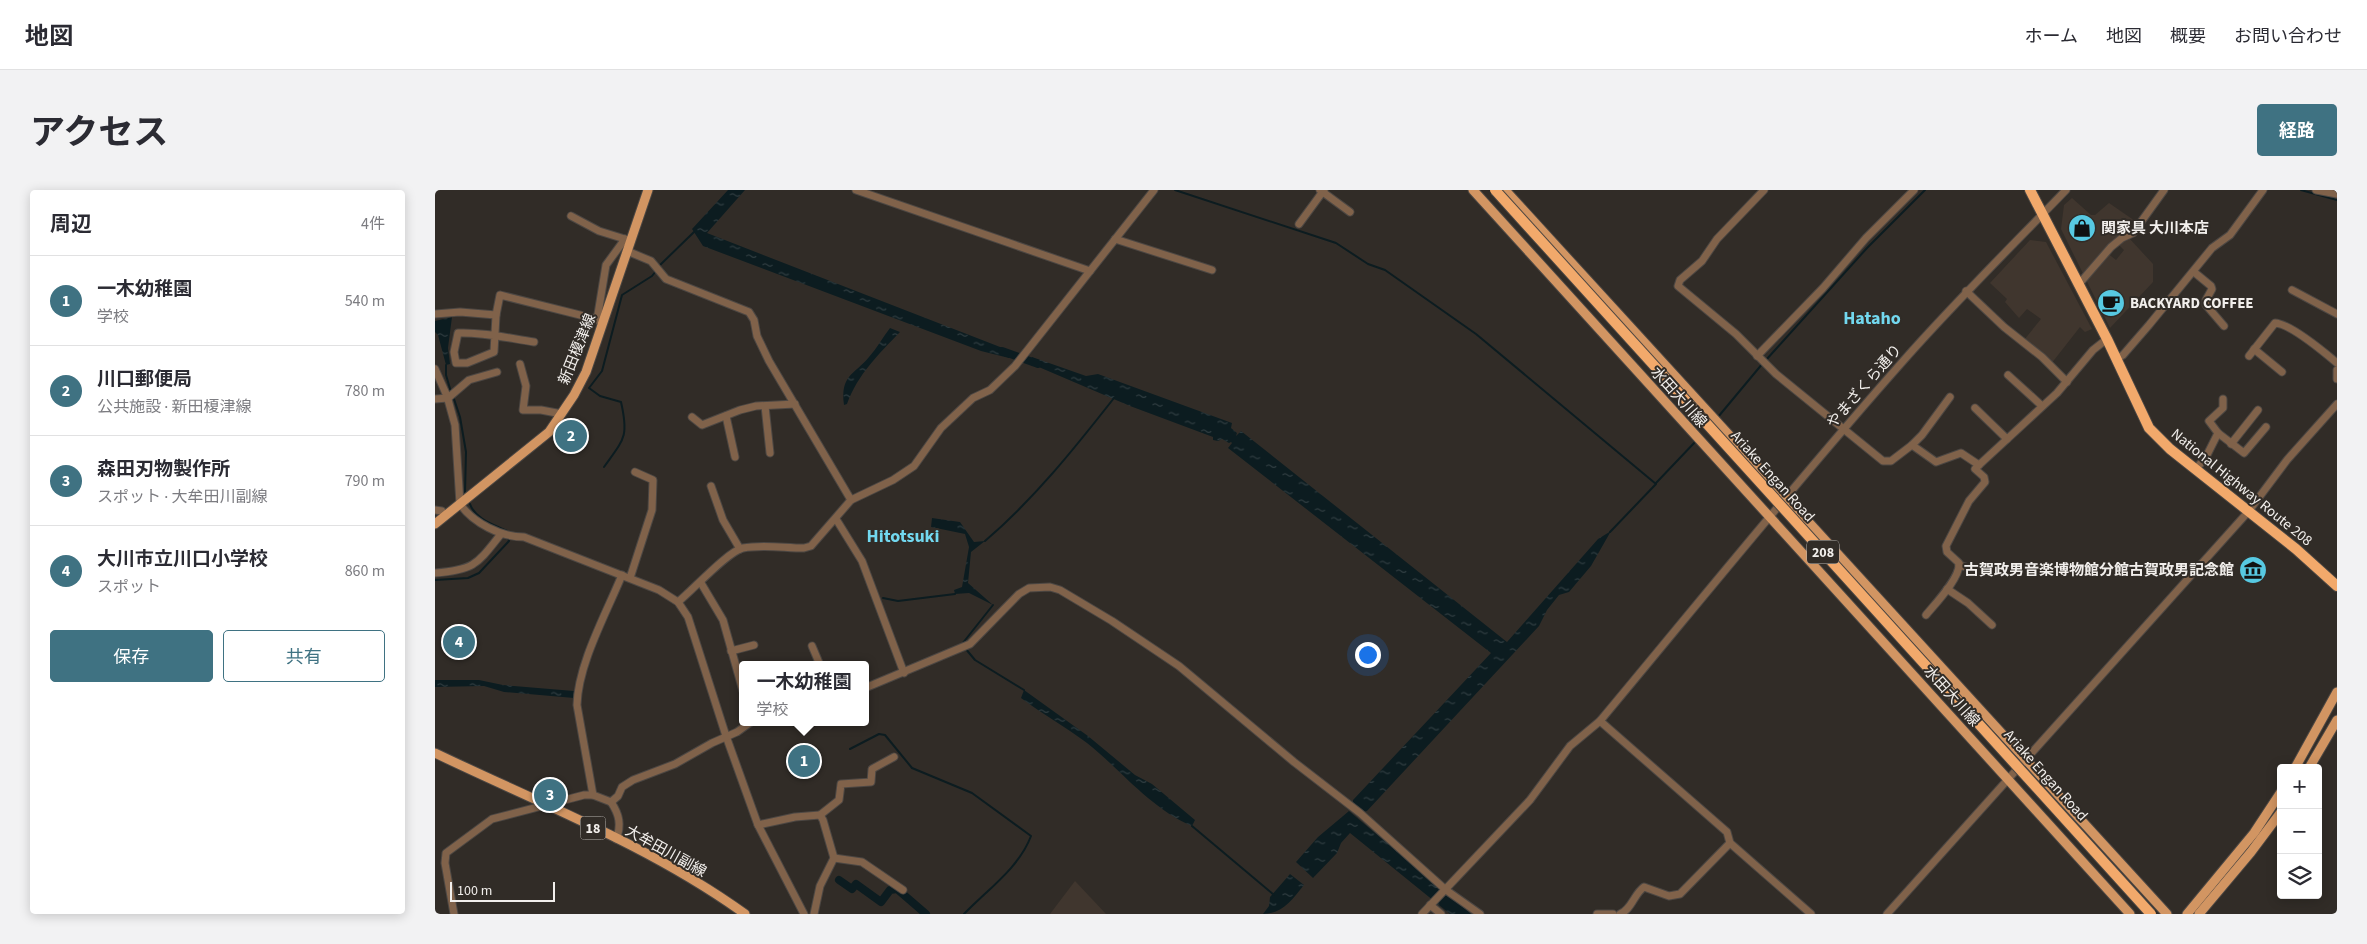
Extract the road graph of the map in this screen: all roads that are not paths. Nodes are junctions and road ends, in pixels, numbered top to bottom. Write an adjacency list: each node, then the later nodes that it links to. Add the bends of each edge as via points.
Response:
1 (648, 190): 21 (main road, 新田榎津線)
2 (856, 190): 24 (street)
3 (1154, 190): 22 (street)
4 (1473, 190): 82 (main road, 水田大川線)
5 (1495, 190): 141 (highway, Ariake Engan Road / 208, bridge)
6 (1500, 190): 142 (highway, Ariake Engan Road / 208, bridge)
7 (1505, 190): 76 (main road, 水田大川線)
8 (1764, 190): 39 (street, via 1678,284)
9 (1915, 190): 39 (street)
10 (2030, 190): 18 (highway, National Highway Route 208)
11 (2066, 190): 18 (street, やまざくら通り)
12 (2164, 190): 27 (street, via 2133,233 2111,247)
13 (2263, 190): 26 (street, via 2230,235 2212,248)
14 (2316, 190): 16 (street)
15 (1322, 191): 17 (street); 20 (street)
16 (2337, 194)
17 (1350, 212)
18 (2043, 215): 27 (highway, National Highway Route 208); 29 (street, やまざくら通り)
19 (571, 216): 21 (street, via 599,231)
20 (1299, 224)
21 (628, 240): 23 (main road, 新田榎津線); 33 (street, via 606,265)
22 (1115, 240): 24 (street); 25 (street)
23 (627, 252): 33 (main road, 新田榎津線); 55 (street, via 654,264 666,279 749,312 755,320 757,336)
24 (1090, 271): 77 (street, via 1015,366 941,428 914,466)
25 (1212, 271)
26 (2194, 272): 34 (street, via 2211,286 2206,306); 41 (street, via 2123,355)
27 (2079, 284): 36 (highway, National Highway Route 208)
28 (2292, 290): 31 (street)
29 (1966, 292): 50 (street); 65 (street, やまざくら通り)
30 (435, 314): 32 (street)
31 (2337, 314)
32 (496, 315): 33 (street, via 500,295); 35 (street)
33 (601, 320): 61 (main road, 新田榎津線, via 585,372)
34 (2225, 326)
35 (495, 335): 35 (street, via 458,333 454,352 456,363 467,363 494,352); 37 (street)
36 (2107, 339): 41 (highway, National Highway Route 208); 50 (street, via 2093,350)
37 (534, 342)
38 (2254, 349): 40 (street); 42 (street, via 2273,324 2279,323 2310,339); 47 (street)
39 (1757, 356): 65 (street)
40 (2249, 356)
41 (2116, 359): 73 (highway, National Highway Route 208, via 2149,428)
42 (2337, 363)
43 (520, 364): 61 (street, via 526,386 523,410)
44 (435, 369): 51 (street)
45 (2337, 370): 49 (street)
46 (497, 372): 51 (street, via 469,380)
47 (2282, 372)
48 (2008, 375): 57 (street)
49 (2337, 379)
50 (2067, 382): 57 (street)
51 (451, 395): 53 (street); 78 (street)
52 (1950, 397): 69 (street)
53 (435, 399)
54 (2223, 399): 66 (street, via 2223,408 2209,421)
55 (795, 404): 58 (street); 77 (street)
56 (2337, 404): 80 (street, via 2287,460)
57 (2041, 405): 67 (street)
58 (765, 406): 62 (street); 70 (street)
59 (1975, 408): 67 (street)
60 (2258, 410): 68 (street)
61 (562, 414): 78 (main road, 新田榎津線, via 549,432)
62 (726, 416): 63 (street, via 703,425); 71 (street)
63 (692, 417)
64 (2266, 427): 68 (street, via 2244,453)
65 (1844, 430): 69 (street, via 1887,462); 76 (street, やまざくら通り)
66 (2218, 434): 68 (street); 73 (street)
67 (2007, 439): 72 (street)
68 (2231, 444)
69 (1912, 445): 72 (street, via 1936,462 1961,453)
70 (770, 453)
71 (735, 457)
72 (1979, 465): 87 (street, via 1975,469 1985,482 1969,501 1946,546 1947,552)
73 (2195, 470): 80 (highway, National Highway Route 208)
74 (635, 472): 90 (street, via 653,480 653,504)
75 (711, 486): 86 (street, via 730,534)
76 (1786, 498): 82 (street, やまざくら通り); 111 (main road, 水田大川線)
77 (851, 500): 83 (street)
78 (460, 504): 81 (main road, 新田榎津線); 85 (street, via 468,515)
79 (435, 510): 81 (street, via 442,511)
80 (2248, 512): 92 (highway, National Highway Route 208); 111 (street)
81 (445, 516): 84 (main road, 新田榎津線)
82 (1770, 517): 106 (street, やまざくら通り); 114 (main road, 水田大川線)
83 (836, 519): 86 (street, via 814,543 804,548); 101 (street, via 862,561)
84 (435, 524)
85 (506, 535): 89 (street, via 475,565 453,572); 90 (street, via 524,536)
86 (740, 549): 91 (street, via 724,559)
87 (1959, 565): 88 (street); 93 (street)
88 (1972, 569)
89 (435, 573)
90 (626, 577): 94 (street, via 659,590); 115 (street, via 590,653 577,693)
91 (701, 583): 94 (street); 99 (street, via 723,620)
92 (2337, 586)
93 (1947, 589): 95 (street); 96 (street)
94 (678, 602): 108 (street, via 688,617)
95 (1926, 615)
96 (1992, 625)
97 (754, 644): 99 (street)
98 (812, 646): 100 (street)
99 (731, 651): 102 (street)
100 (818, 661)
101 (904, 673): 103 (street); 126 (street, via 964,646 1024,591 1039,587 1060,590 1179,666 1360,813)
102 (739, 678)
103 (869, 686)
104 (2337, 692): 112 (main road)
105 (2337, 720): 113 (main road)
106 (1600, 721): 123 (street, via 1727,832); 126 (street, やまざくら通り, via 1570,746 1530,800)
107 (744, 726): 108 (street)
108 (726, 736): 117 (street, via 675,764 633,780); 121 (street)
109 (435, 753): 118 (main road, 大牟田川副線 / 18)
110 (894, 757): 119 (street, via 872,770 871,782 841,784 839,800)
111 (2025, 758): 114 (street); 143 (main road, 水田大川線)
112 (2297, 764)
113 (2311, 764)
114 (2007, 778): 139 (street); 140 (main road, 水田大川線)
115 (593, 795): 117 (street); 118 (street)
116 (2277, 798): 144 (main road, via 2253,833)
117 (611, 802): 122 (street, via 620,820)
118 (544, 805): 122 (main road, 大牟田川副線 / 18); 128 (street, via 492,819 446,853)
119 (820, 815): 121 (street); 124 (street)
120 (2277, 817): 145 (main road)
121 (758, 826): 130 (street)
122 (616, 839): 129 (main road, 大牟田川副線 / 18, via 697,883)
123 (1730, 843): 137 (street, via 1681,894 1669,896 1644,887); 138 (street)
124 (835, 858): 125 (street, via 862,862); 131 (street, via 820,886)
125 (903, 890)
126 (1445, 890): 127 (street, やまざくら通り); 134 (street)
127 (1431, 904): 132 (street, やまざくら通り); 133 (street)
128 (454, 914)
129 (745, 914)
130 (804, 914)
131 (814, 914)
132 (1422, 914)
133 (1441, 914)
134 (1480, 914)
135 (1597, 914): 136 (street)
136 (1613, 914)
137 (1620, 914)
138 (1811, 914)
139 (1887, 914)
140 (2130, 914)
141 (2151, 914)
142 (2157, 914)
143 (2167, 914)
144 (2187, 914)
145 (2199, 914)

